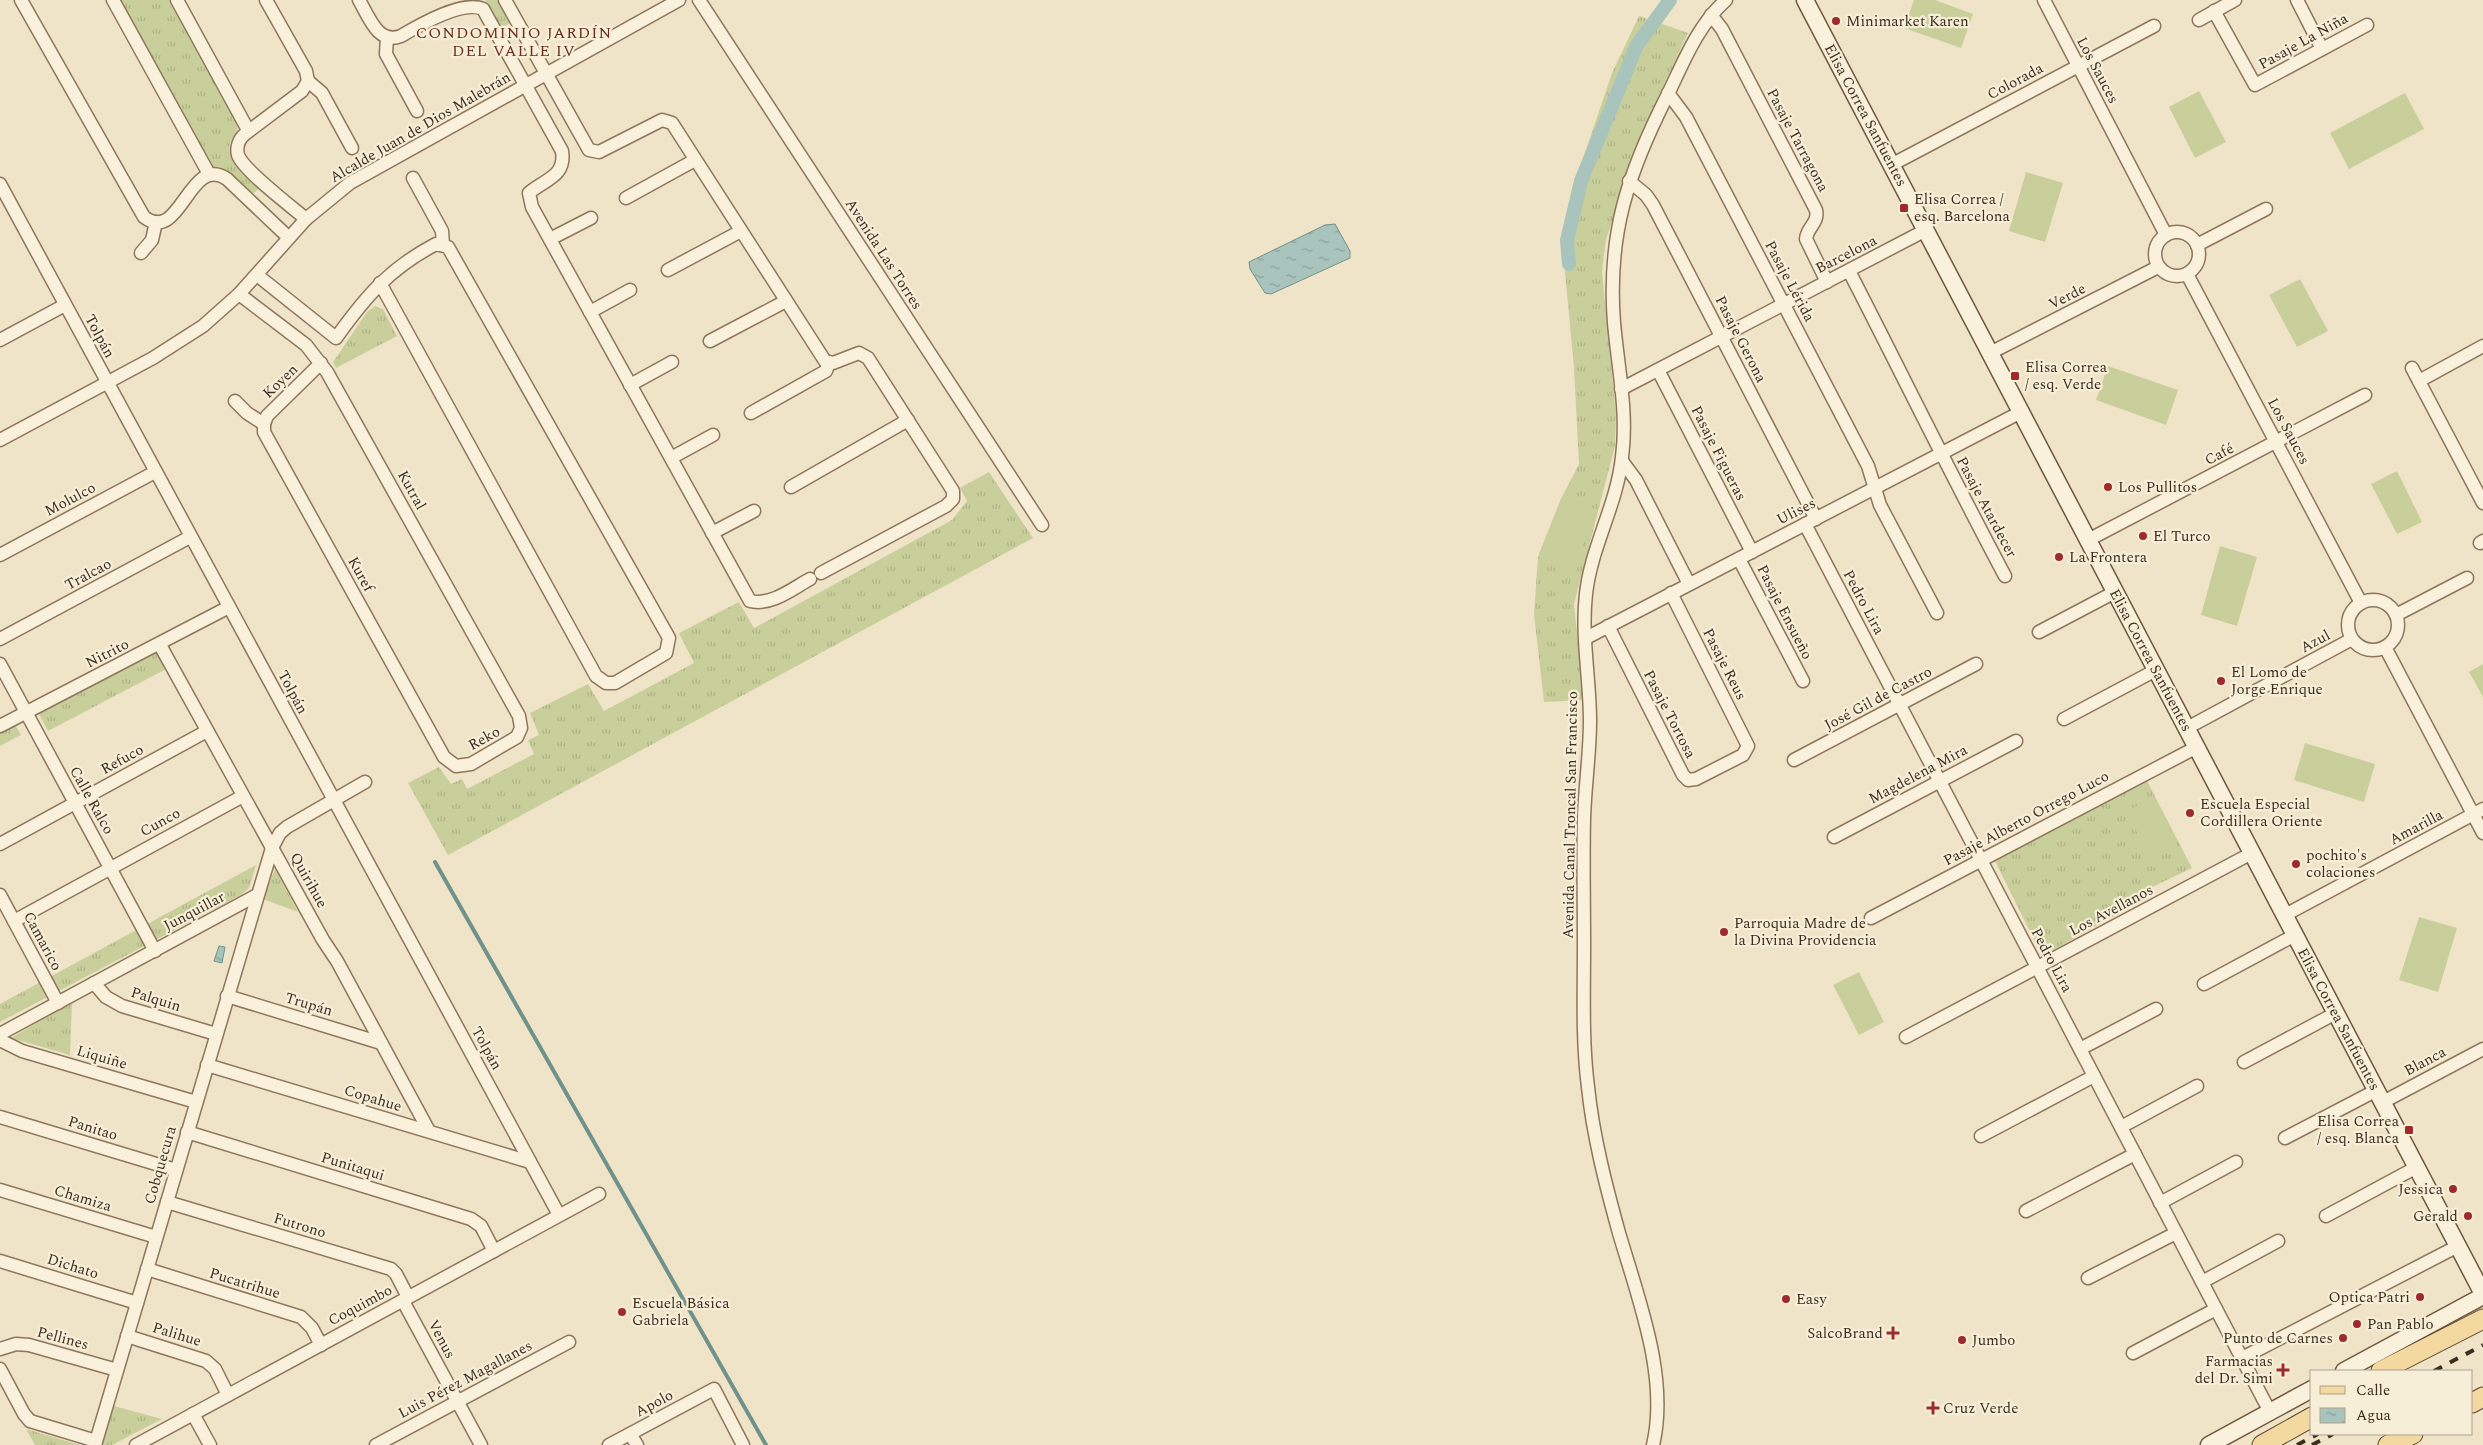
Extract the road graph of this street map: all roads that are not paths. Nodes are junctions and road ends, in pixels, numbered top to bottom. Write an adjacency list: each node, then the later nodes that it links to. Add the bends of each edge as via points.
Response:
1 (21, 0): 40 (street, via 140,212 148,220)
2 (113, 0): 32 (street)
3 (177, 0): 28 (street)
4 (266, 0): 24 (street, via 306,71)
5 (359, 0): 20 (street, via 376,29)
6 (505, 0): 23 (street)
7 (678, 0): 23 (street, Alcalde Juan de Dios Malebrán)
8 (699, 0): 94 (street, Avenida Las Torres)
9 (1726, 0): 16 (street, Avenida Canal Troncal San Francisco)
10 (1805, 0): 31 (street, Elisa Correa Sanfuentes)
11 (2044, 0): 22 (street, Los Sauces)
12 (2235, 0): 15 (street)
13 (2297, 0): 21 (street)
14 (451, 3): 20 (street, via 401,36); 25 (street, via 470,1 483,9)
15 (2214, 11): 17 (street); 21 (street, Pasaje La Niña, via 2255,85)
16 (1711, 16): 26 (street, Avenida Canal Troncal San Francisco); 54 (street, Pasaje Tarragona, via 1726,38 1816,210 1816,221 1806,239)
17 (2199, 20)
18 (2367, 25): 21 (street, Pasaje La Niña)
19 (2154, 26): 22 (street, Colorada)
20 (387, 37): 27 (street, via 386,54)
21 (2322, 49)
22 (2078, 66): 31 (street, Colorada); 43 (street, Los Sauces)
23 (546, 73): 25 (street, Alcalde Juan de Dios Malebrán); 30 (street, via 589,150 599,152 662,120 672,123)
24 (308, 81): 28 (street, via 302,91); 29 (street, via 322,93)
25 (525, 84): 39 (street, Alcalde Juan de Dios Malebrán, via 365,174 334,194); 45 (street, via 562,151 563,166 553,178 530,193 532,207)
26 (1668, 93): 34 (street, Avenida Canal Troncal San Francisco); 59 (street, Pasaje Lérida, via 1686,117)
27 (418, 111)
28 (248, 130): 39 (street, via 238,145 242,162)
29 (352, 148)
30 (695, 160): 36 (street); 42 (street)
31 (1892, 165): 41 (street, Elisa Correa Sanfuentes)
32 (209, 174): 40 (street, via 201,179 169,218); 44 (street, via 227,179)
33 (413, 178): 46 (street, via 442,232)
34 (1629, 181): 62 (street, Pasaje Gerona, via 1646,195 1653,206); 75 (street, Avenida Canal Troncal San Francisco, via 1617,227 1613,266 1614,321)
35 (0, 184): 60 (street, Tolpán)
36 (626, 198)
37 (2266, 209): 47 (street)
38 (591, 218): 45 (street)
39 (306, 219): 44 (street, Alcalde Juan de Dios Malebrán)
40 (156, 222): 48 (street, via 152,240)
41 (1926, 230): 51 (street, Barcelona); 66 (street, Elisa Correa Sanfuentes)
42 (741, 231): 50 (street); 58 (street)
43 (2166, 234): 47 (street, via 2182,232 2194,239); 49 (street, via 2154,250)
44 (288, 237): 53 (street, Alcalde Juan de Dios Malebrán)
45 (550, 240): 61 (street)
46 (443, 244): 55 (street, via 436,244 406,260); 55 (street, via 453,253 669,638 666,654 615,683 606,683 596,676)
47 (2197, 245): 52 (street, via 2196,266)
48 (141, 253)
49 (2158, 267): 52 (street, via 2174,277); 66 (street, Verde)
50 (668, 270)
51 (1849, 271): 54 (street, Barcelona); 85 (street)
52 (2187, 274): 84 (street, Los Sauces)
53 (257, 275): 55 (street, via 336,338); 57 (street, Alcalde Juan de Dios Malebrán)
54 (1827, 282): 59 (street, Barcelona)
55 (380, 283)
56 (630, 290): 61 (street)
57 (239, 294): 69 (street, Kutral, via 306,345); 73 (street, Alcalde Juan de Dios Malebrán, via 187,338)
58 (786, 301): 64 (street); 68 (street, via 825,361)
59 (1784, 304): 62 (street, Barcelona); 90 (street, Pasaje Lérida, via 1868,466)
60 (65, 305): 63 (street); 73 (street, Tolpán)
61 (590, 312): 74 (street)
62 (1721, 337): 71 (street, Barcelona); 93 (street, Pasaje Gerona)
63 (0, 340)
64 (710, 341)
65 (2483, 346): 72 (street)
66 (1990, 353): 78 (street, Elisa Correa Sanfuentes)
67 (672, 362): 74 (street)
68 (829, 362): 79 (street, via 826,371); 80 (street, via 860,353 868,358)
69 (321, 363): 81 (street, Koyen, via 269,413); 127 (street, Kutral, via 519,716)
70 (2412, 368): 72 (street)
71 (1658, 370): 75 (street, Barcelona); 98 (street, Pasaje Figueras)
72 (2418, 381): 91 (street)
73 (107, 383): 83 (street, Alcalde Juan de Dios Malebrán); 88 (street, Tolpán)
74 (630, 385): 86 (street)
75 (1621, 389): 87 (street, Avenida Canal Troncal San Francisco, via 1624,421)
76 (2366, 395): 84 (street, Café)
77 (235, 401): 81 (street)
78 (2021, 412): 85 (street, Ulises); 97 (street, Elisa Correa Sanfuentes)
79 (751, 413)
80 (908, 420): 89 (street); 101 (street, via 953,491 953,499 946,506)
81 (264, 424): 134 (street, Kuref, via 266,436 440,749)
82 (713, 435): 86 (street)
83 (0, 440)
84 (2277, 442): 97 (street, Café); 108 (street, Los Sauces)
85 (1941, 454): 90 (street, Ulises); 102 (street, Pasaje Atardecer)
86 (671, 458): 95 (street)
87 (1622, 461): 105 (street, via 1636,480); 114 (street, Avenida Canal Troncal San Francisco, via 1591,565 1585,599)
88 (155, 472): 96 (street, Tolpán); 99 (street, Molulco)
89 (791, 487)
90 (1875, 488): 93 (street, Ulises); 110 (street, Pasaje Lérida, via 1880,505)
91 (2483, 504)
92 (754, 511): 95 (street)
93 (1810, 521): 98 (street, Ulises); 123 (street, Pedro Lira)
94 (1042, 525)
95 (712, 533): 104 (street, via 750,601 770,601)
96 (190, 537): 109 (street, Tolpán); 115 (street, Tralcao)
97 (2088, 540): 106 (street, Elisa Correa Sanfuentes)
98 (1752, 552): 100 (street, Ulises)
99 (0, 555)
100 (1739, 558): 105 (street, Ulises); 122 (street, Pasaje Ensueño)
101 (821, 572)
102 (2005, 576)
103 (2467, 578): 111 (street)
104 (810, 579)
105 (1689, 584): 107 (street, Ulises)
106 (2115, 592): 113 (street); 121 (street, Elisa Correa Sanfuentes)
107 (1671, 593): 112 (street, Ulises); 132 (street, Pasaje Reus)
108 (2361, 603): 111 (street, via 2373,600 2385,603); 116 (street, via 2351,613 2348,624)
109 (229, 607): 117 (street, Nitrito); 138 (street, Tolpán)
110 (1937, 613)
111 (2396, 615): 118 (street, via 2397,632)
112 (1608, 626): 114 (street, Ulises); 132 (street, Pasaje Tortosa, via 1685,778 1696,779 1743,755)
113 (2039, 632)
114 (1586, 638): 232 (street, Avenida Canal Troncal San Francisco, via 1590,723 1584,817 1584,1047 1600,1155 1612,1208 1644,1314 1652,1358 1656,1412)
115 (0, 639)
116 (2352, 639): 118 (street, via 2366,649); 128 (street, Azul)
117 (160, 645): 124 (street, Nitrito); 129 (street, Quirihue)
118 (2385, 647): 140 (street)
119 (0, 664): 124 (street, Calle Ralco)
120 (1976, 664): 123 (street, José Gil de Castro)
121 (2156, 670): 125 (street); 128 (street, Elisa Correa Sanfuentes)
122 (1803, 682)
123 (1899, 705): 133 (street, José Gil de Castro); 135 (street, Pedro Lira)
124 (25, 713): 126 (street, Nitrito); 139 (street, Calle Ralco)
125 (2064, 719)
126 (0, 726)
127 (521, 728): 134 (street, Reko, via 513,741 471,764)
128 (2187, 728): 131 (street, Elisa Correa Sanfuentes)
129 (207, 731): 137 (street, Quirihue); 139 (street, Refuco)
130 (2016, 741): 135 (street, Magdelena Mira)
131 (2196, 747): 145 (street, Elisa Correa Sanfuentes); 146 (street, Pasaje Alberto Orrego Luco)
132 (1748, 749)
133 (1794, 760)
134 (456, 766)
135 (1939, 781): 142 (street, Magdelena Mira); 146 (street, Pedro Lira)
136 (364, 782): 138 (street)
137 (243, 796): 144 (street, Quirihue); 147 (street, Cunco)
138 (333, 799): 144 (street, via 287,827); 182 (street, Tolpán)
139 (75, 803): 143 (street, Refuco); 147 (street, Calle Ralco)
140 (2478, 812): 141 (street); 150 (street, Amarilla)
141 (2483, 833)
142 (1834, 837)
143 (0, 844)
144 (272, 848): 149 (street); 166 (street, Quirihue)
145 (2252, 853): 150 (street, Elisa Correa Sanfuentes); 155 (street, Los Avellanos)
146 (1981, 860): 151 (street, Pasaje Alberto Orrego Luco); 155 (street, Pedro Lira)
147 (110, 868): 152 (street, Cunco); 154 (street, Calle Ralco)
148 (0, 895): 152 (street, Camarico)
149 (257, 895): 154 (street, Junquillar); 158 (street, Cobquecura)
150 (2285, 915): 153 (street, Elisa Correa Sanfuentes)
151 (1871, 918)
152 (14, 921): 159 (street, Camarico)
153 (2295, 935): 157 (street); 161 (street, Elisa Correa Sanfuentes)
154 (155, 950): 156 (street, Junquillar)
155 (2038, 968): 164 (street, Los Avellanos); 167 (street, Pedro Lira)
156 (94, 983): 159 (street, Junquillar); 163 (street, Palquin, via 106,997 122,1006)
157 (2204, 984)
158 (228, 996): 163 (street, Cobquecura); 166 (street, Trupán)
159 (58, 1003): 162 (street, Junquillar)
160 (2156, 1009): 167 (street)
161 (2336, 1013): 169 (street); 173 (street, Elisa Correa Sanfuentes)
162 (0, 1034)
163 (216, 1034): 170 (street, Cobquecura)
164 (1906, 1037)
165 (0, 1040): 174 (street, Liquiñe, via 22,1051)
166 (381, 1043): 178 (street, Quirihue)
167 (2080, 1049): 171 (street, Pedro Lira)
168 (2483, 1049): 173 (street, Blanca)
169 (2244, 1062)
170 (207, 1065): 174 (street, Cobquecura); 178 (street, Copahue)
171 (2094, 1076): 176 (street, Pedro Lira); 179 (street)
172 (2197, 1086): 176 (street)
173 (2380, 1096): 180 (street, Blanca); 184 (street, Elisa Correa Sanfuentes)
174 (196, 1102): 177 (street, Cobquecura)
175 (0, 1117): 185 (street, Panitao)
176 (2121, 1127): 181 (street, Pedro Lira)
177 (187, 1132): 185 (street, Cobquecura); 197 (street, Punitaqui, via 471,1219 481,1226)
178 (429, 1132): 182 (street, Copahue)
179 (1980, 1136)
180 (2284, 1138)
181 (2135, 1154): 189 (street, Pedro Lira); 190 (street)
182 (530, 1162): 191 (street, Tolpán)
183 (2236, 1162): 189 (street)
184 (2417, 1167): 192 (street); 196 (street, Elisa Correa Sanfuentes)
185 (176, 1170): 188 (street, Cobquecura)
186 (0, 1190): 194 (street, Chamiza)
187 (599, 1194): 191 (street, Coquimbo)
188 (167, 1202): 194 (street, Cobquecura); 203 (street, Futrono, via 391,1269)
189 (2160, 1203): 193 (street, Pedro Lira)
190 (2026, 1211)
191 (560, 1215): 197 (street, Coquimbo)
192 (2326, 1216)
193 (2176, 1233): 200 (street); 201 (street, Pedro Lira)
194 (156, 1237): 199 (street, Cobquecura)
195 (2278, 1241): 201 (street)
196 (2458, 1246): 202 (street, Elisa Correa Sanfuentes); 212 (street)
197 (494, 1251): 203 (street, Coquimbo)
198 (0, 1261): 204 (street, Dichato)
199 (147, 1269): 204 (street, Cobquecura); 209 (street, Pucatrihue, via 301,1317)
200 (2088, 1278)
201 (2202, 1282): 205 (street, Pedro Lira)
202 (2483, 1295): 215 (street)
203 (405, 1299): 209 (street, Coquimbo); 219 (street, Venus)
204 (137, 1303): 207 (street, Cobquecura)
205 (2216, 1309): 211 (street); 212 (street, Pedro Lira)
206 (2483, 1319): 216 (main road)
207 (127, 1336): 214 (street, Cobquecura); 218 (street, Palihue, via 206,1361 215,1369)
208 (569, 1342): 219 (street, Luis Pérez Magallanes)
209 (321, 1344): 218 (street, Coquimbo)
210 (0, 1349): 214 (street, Pellines, via 16,1344 29,1346)
211 (2134, 1353)
212 (2242, 1358): 220 (street, Pedro Lira)
213 (0, 1369): 225 (street, via 28,1419)
214 (117, 1370): 225 (street, Cobquecura)
215 (2346, 1370)
216 (2383, 1370)
217 (2310, 1390): 220 (street)
218 (228, 1395): 221 (street, Coquimbo)
219 (457, 1401): 228 (street, Luis Pérez Magallanes); 229 (street, Venus)
220 (2270, 1412): 233 (street)
221 (193, 1414): 226 (street, Coquimbo); 227 (street)
222 (2310, 1418): 234 (main road)
223 (633, 1439): 230 (street, Apolo); 231 (street, Apolo, via 714,1389)
224 (2410, 1439): 235 (main road)
225 (95, 1443)
226 (136, 1445)
227 (210, 1445)
228 (376, 1445)
229 (481, 1445)
230 (609, 1445)
231 (743, 1445)
232 (1653, 1445)
233 (2209, 1445)
234 (2262, 1445)
235 (2388, 1445)

